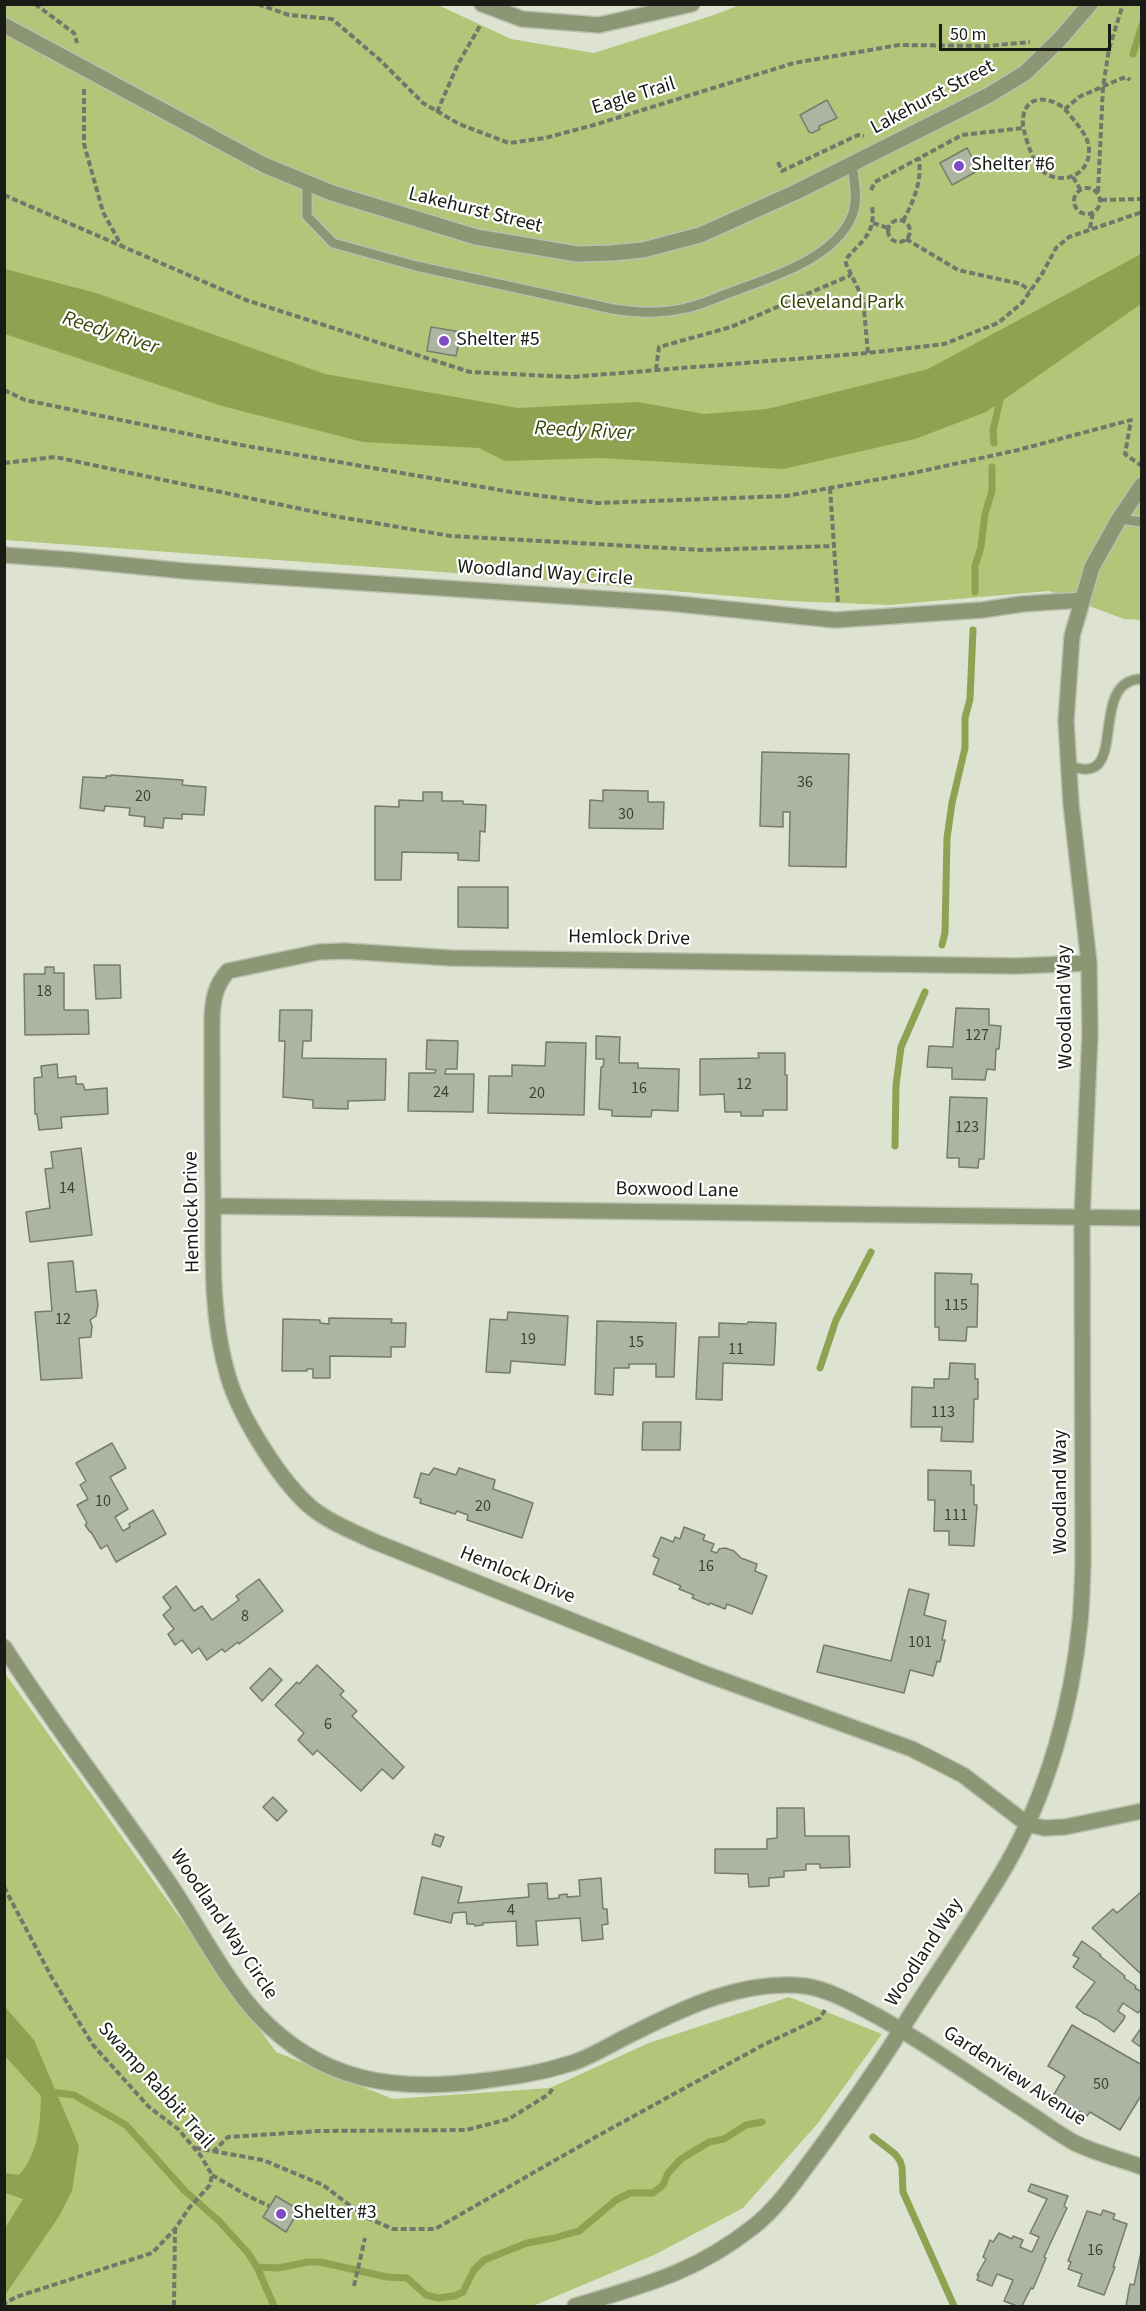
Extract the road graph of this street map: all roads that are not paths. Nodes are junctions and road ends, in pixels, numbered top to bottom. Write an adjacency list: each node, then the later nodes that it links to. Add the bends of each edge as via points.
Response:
1 (692, 4): 3 (street, via 599,25 522,19)
2 (1090, 4): 5 (street, Lakehurst Street, via 1024,73 989,95)
3 (485, 6)
4 (4, 26): 6 (street, Lakehurst Street, via 264,165)
5 (852, 164): 6 (street, Lakehurst Street, via 700,235 611,254 577,254 476,237); 6 (lane, via 856,202 851,218 840,236 822,252 777,275 687,308 643,313 416,266 333,243 307,216)
6 (307, 183)
7 (1142, 485): 8 (street, Woodland Way)
8 (1119, 519): 9 (lane); 11 (street, Woodland Way, via 1092,567)
9 (1142, 522)
10 (4, 555): 11 (street, Woodland Way Circle, via 185,572 668,603 840,619)
11 (1082, 600): 13 (street, Woodland Way, via 1072,636 1066,721)
12 (1142, 679): 13 (lane, via 1130,679 1121,687 1112,707 1104,751 1096,766 1087,770)
13 (1069, 766): 14 (street, Woodland Way)
14 (1089, 963): 15 (street, Hemlock Drive, via 1017,966 463,958 345,951 319,952 228,971 213,995); 16 (street, Woodland Way)
15 (213, 1206): 16 (street, Boxwood Lane); 20 (street, Hemlock Drive, via 219,1331 228,1377 243,1414 271,1460 311,1508 373,1541 703,1674 912,1749 963,1775)
16 (1082, 1217): 17 (street, Boxwood Lane); 20 (street, Woodland Way, via 1080,1622 1060,1726 1046,1778)
17 (1142, 1218)
18 (4, 1647): 21 (street, Woodland Way Circle, via 41,1705 169,1882 232,1981 257,2014 288,2043 317,2062 385,2083 413,2086 535,2075 581,2060 638,2030 725,1993 777,1984 837,1995)
19 (1142, 1811): 20 (street, via 1065,1827)
20 (1027, 1824): 21 (street, Woodland Way, via 1008,1863)
21 (901, 2030): 22 (street, Gardenview Avenue, via 1075,2143); 23 (street, Woodland Way, via 794,2183 756,2226 695,2266)
22 (1142, 2167)
23 (575, 2307)

